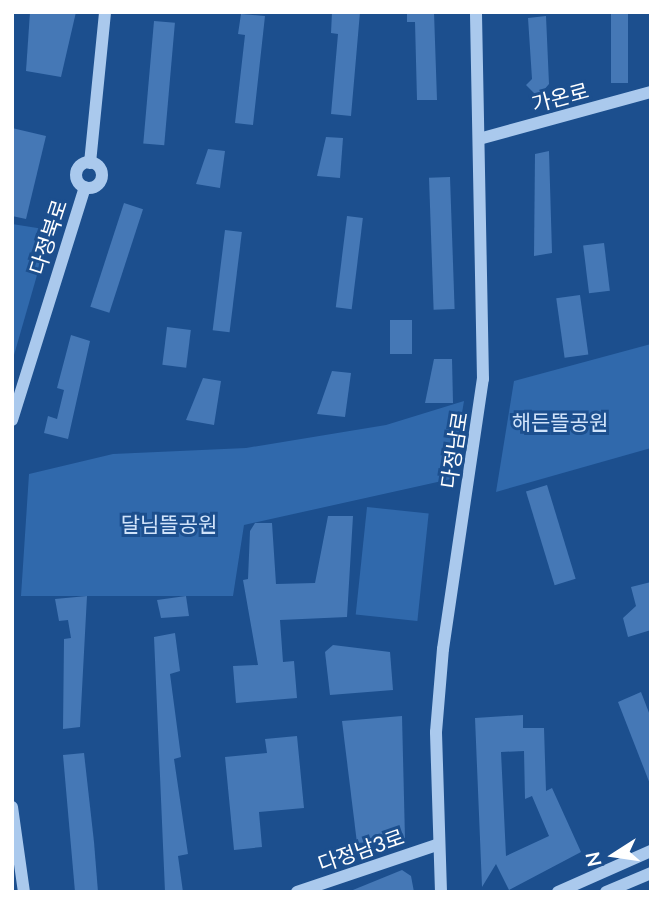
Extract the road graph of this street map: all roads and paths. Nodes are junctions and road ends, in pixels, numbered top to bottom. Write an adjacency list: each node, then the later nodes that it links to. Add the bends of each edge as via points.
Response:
1 (105, 12): 5 (street)
2 (475, 12): 4 (street, 다정남로)
3 (651, 92): 4 (street, 가온로)
4 (480, 139): 9 (street, 다정남로, via 483,379 443,649)
5 (90, 163): 6 (street, via 78,170); 6 (street, via 102,178)
6 (85, 187): 7 (street, 다정북로)
7 (12, 420)
8 (12, 807): 12 (street)
9 (437, 845): 13 (street, 다정남3로); 14 (street, 다정남로)
10 (651, 851): 15 (street)
11 (651, 873): 16 (street)
12 (24, 892)
13 (297, 892)
14 (441, 892)
15 (558, 892)
16 (606, 892)

